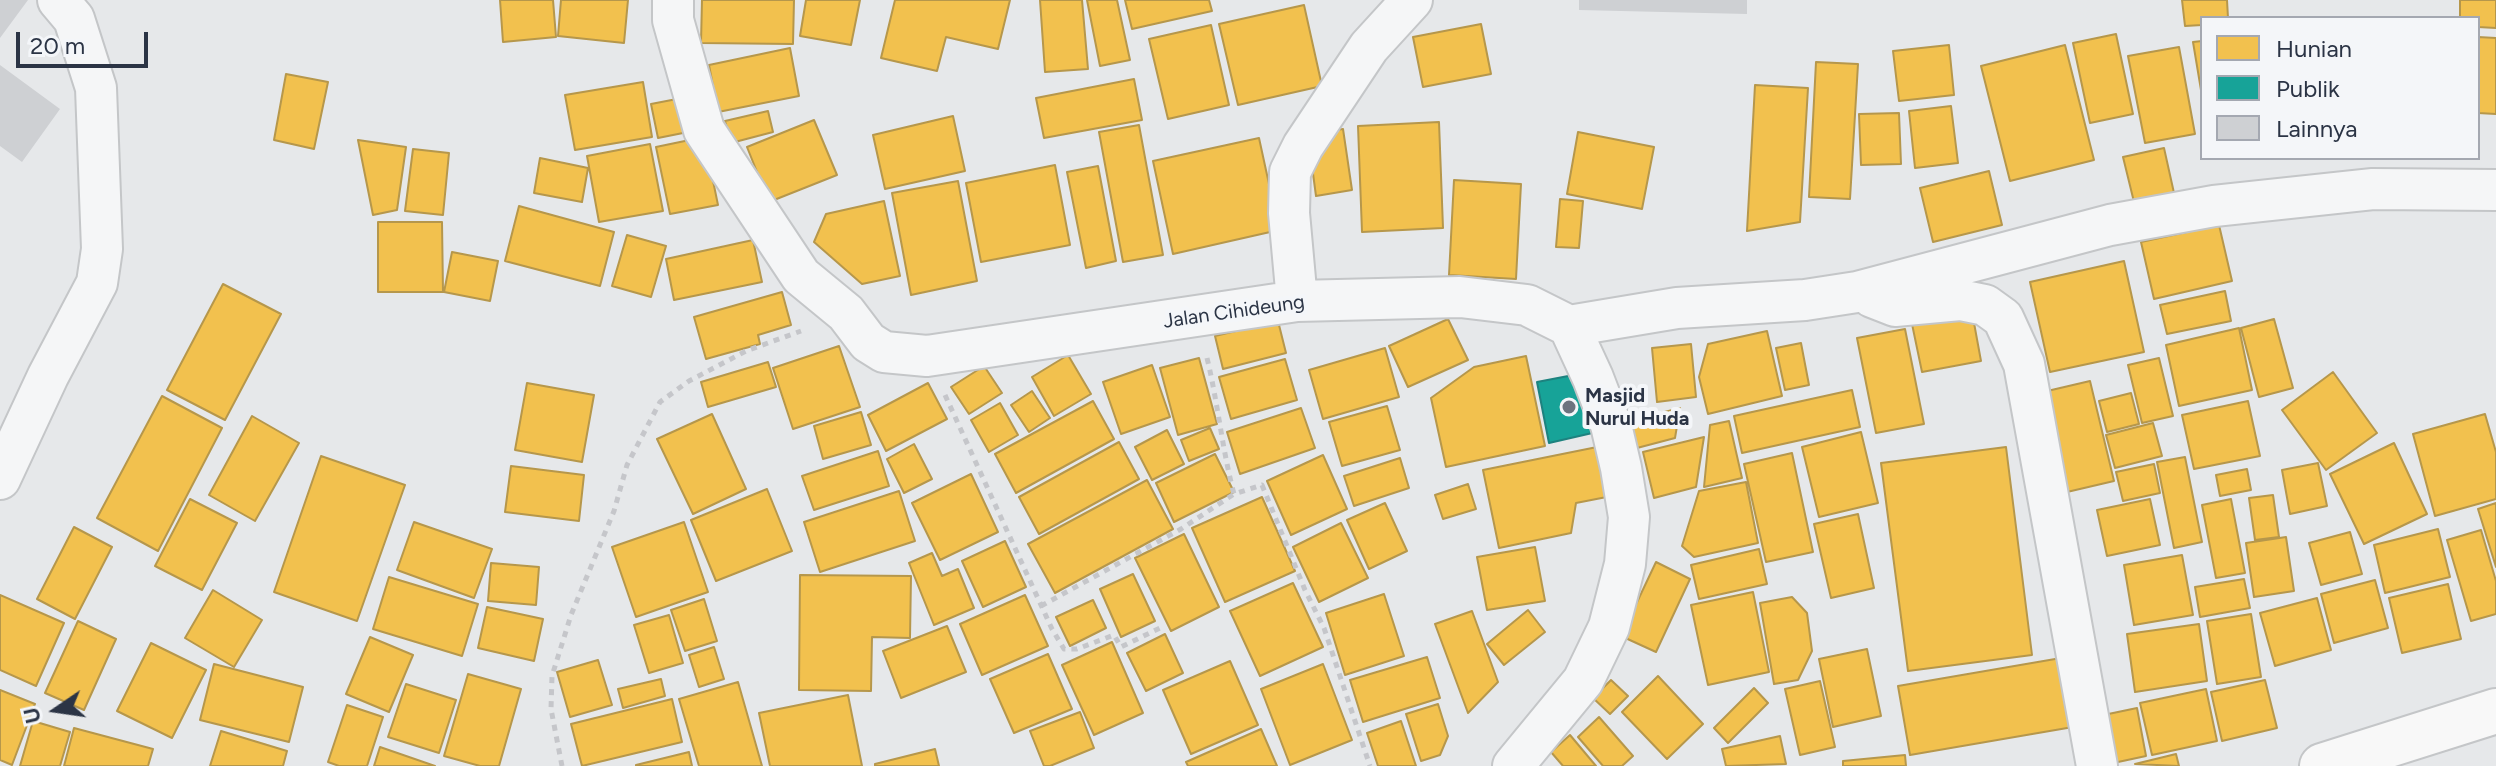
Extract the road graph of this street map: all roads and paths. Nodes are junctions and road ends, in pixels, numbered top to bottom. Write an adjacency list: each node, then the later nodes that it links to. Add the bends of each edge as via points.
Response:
1 (58, 0): 11 (street, via 74,19 96,88 102,249 97,283)
2 (673, 0): 7 (street, Jalan Cihideung, via 673,20 704,130 801,276)
3 (1412, 0): 6 (street, via 1369,47 1290,172)
4 (2496, 190): 5 (street, via 2373,189 2214,206 2110,225)
5 (1857, 292): 9 (street, via 1677,308); 19 (street, via 1895,306 1973,302 2003,318 2024,364)
6 (1297, 301): 8 (street, Jalan Cihideung); 9 (street, Jalan Cihideung, via 1460,297 1527,305)
7 (846, 313): 10 (street, Jalan Cihideung, via 868,342 884,352); 16 (path, via 746,351 660,402 627,465 552,676 551,709)
8 (1198, 318): 10 (street, Jalan Cihideung); 12 (path)
9 (1569, 326): 18 (street, via 1611,425 1629,517 1625,564 1609,627 1583,681)
10 (927, 356): 13 (path)
11 (0, 479)
12 (1234, 494): 13 (path); 17 (path, via 1262,485 1324,628)
13 (1041, 606): 14 (path, via 1064,649 1114,635 1121,647)
14 (1160, 628)
15 (2496, 711): 20 (main road)
16 (562, 766)
17 (1370, 766)
18 (1513, 766)
19 (2097, 766)
20 (2322, 766)

